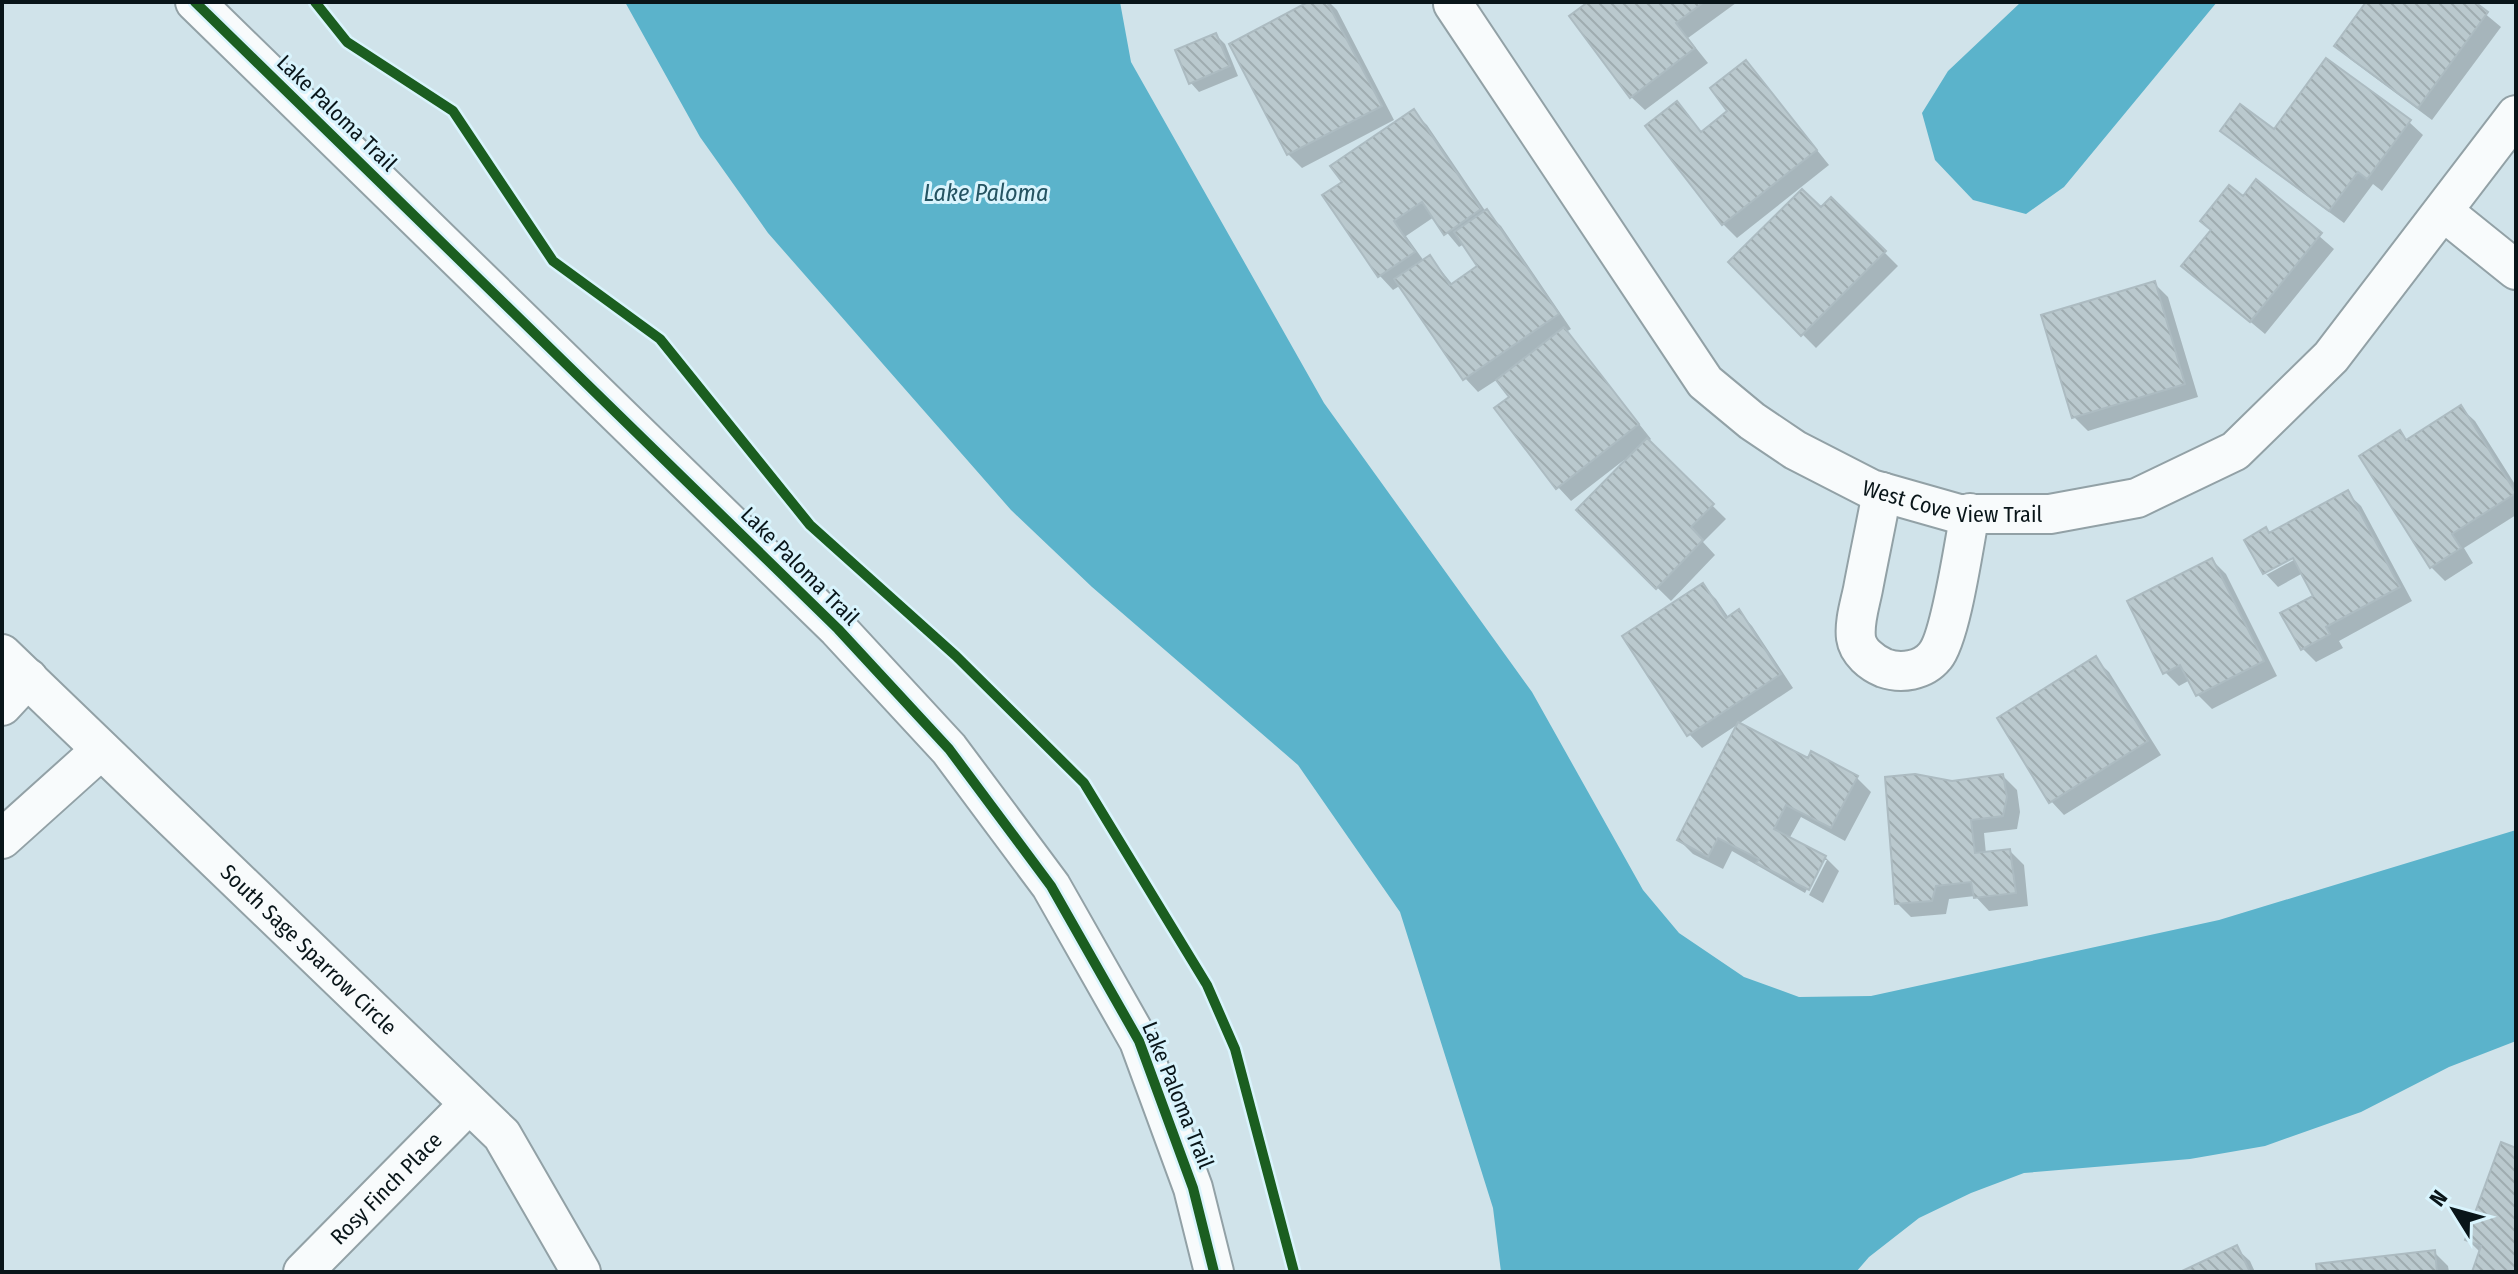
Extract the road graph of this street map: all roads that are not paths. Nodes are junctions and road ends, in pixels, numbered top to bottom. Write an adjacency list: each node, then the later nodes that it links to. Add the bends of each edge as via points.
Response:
1 (195, 2): 15 (street, Lake Paloma Trail, via 838,629 949,749 1051,886 1139,1041 1193,1188)
2 (1453, 3): 6 (street, West Cove View Trail, via 1705,382 1795,450)
3 (2516, 115): 4 (street, West Cove View Trail)
4 (2444, 212): 5 (street); 7 (street, West Cove View Trail, via 2331,357 2235,451 2137,498 2050,514)
5 (2516, 270)
6 (1882, 492): 7 (street, West Cove View Trail); 7 (street, via 1856,639 1862,653 1890,670 1922,666 1945,637)
7 (1970, 513)
8 (15, 666): 9 (street); 10 (street, South Sage Sparrow Circle)
9 (2, 706)
10 (101, 750): 11 (street); 12 (street, South Sage Sparrow Circle)
11 (2, 839)
12 (469, 1104): 13 (street, Rosy Finch Place); 14 (street, South Sage Sparrow Circle, via 502,1135)
13 (303, 1272)
14 (581, 1272)
15 (1214, 1272)

